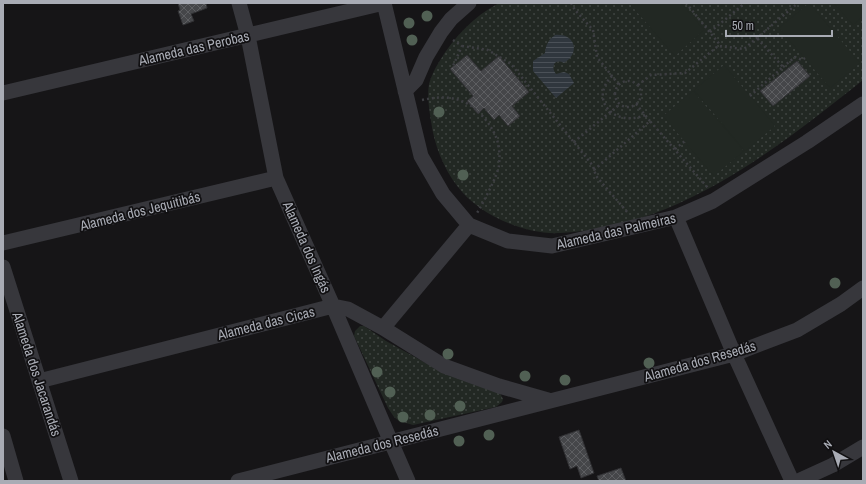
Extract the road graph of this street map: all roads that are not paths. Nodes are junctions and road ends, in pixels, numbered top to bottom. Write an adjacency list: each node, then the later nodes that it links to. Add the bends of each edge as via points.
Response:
1 (240, 3): 4 (street, Alameda dos Ingás)
2 (384, 3): 4 (street, Alameda das Perobas); 6 (street, Alameda das Palmeiras)
3 (468, 3): 6 (street, via 441,32)
4 (248, 36): 5 (street, Alameda das Perobas); 8 (street, Alameda dos Ingás)
5 (3, 93)
6 (407, 97): 10 (street, Alameda das Palmeiras, via 421,156 442,194)
7 (863, 104): 9 (street, Alameda das Palmeiras, via 713,201)
8 (276, 178): 11 (street, Alameda dos Jequitibás); 14 (street, Alameda dos Ingás)
9 (676, 217): 10 (street, Alameda das Palmeiras, via 552,246 508,241); 16 (street)
10 (470, 225): 15 (street)
11 (3, 244)
12 (3, 267): 17 (street, Alameda dos Jacarandás)
13 (863, 288): 16 (street, Alameda dos Resedás, via 797,330)
14 (333, 306): 15 (street, Alameda das Cicas, via 348,309); 17 (street, Alameda das Cicas); 20 (street, Alameda dos Ingás)
15 (383, 328): 18 (street, via 444,366)
16 (734, 354): 18 (street, Alameda dos Resedás); 26 (street)
17 (39, 381): 23 (street, Alameda dos Jacarandás)
18 (549, 401): 20 (street, Alameda dos Resedás)
19 (3, 436): 22 (street)
20 (390, 442): 24 (street, Alameda dos Resedás); 25 (street, Alameda dos Ingás)
21 (863, 447): 27 (street, via 833,465)
22 (12, 479)
23 (71, 481)
24 (238, 481)
25 (408, 481)
26 (792, 481)
27 (798, 481)

